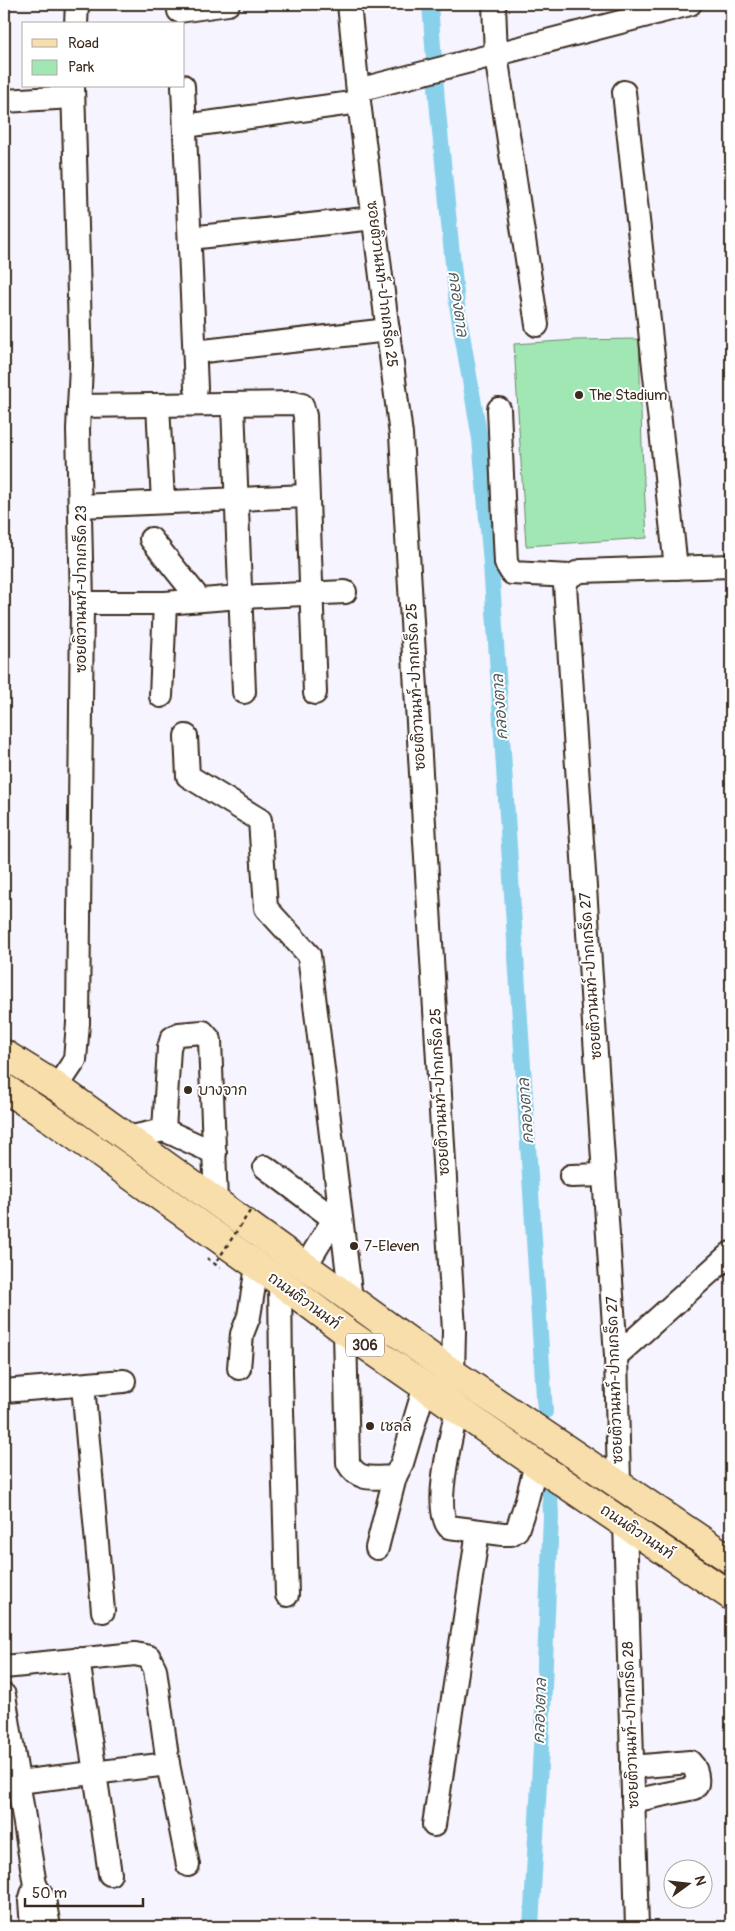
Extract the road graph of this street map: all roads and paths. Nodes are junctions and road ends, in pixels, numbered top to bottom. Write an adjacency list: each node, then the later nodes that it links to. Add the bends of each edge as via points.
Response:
1 (76, 4): 8 (street)
2 (228, 4): 7 (street)
3 (349, 4): 13 (street, ซอยติวานนท์-ปากเกร็ด 25)
4 (494, 4): 9 (street)
5 (690, 4): 6 (street)
6 (624, 12): 9 (street)
7 (179, 13)
8 (76, 22)
9 (496, 55): 13 (street); 18 (street)
10 (183, 88): 15 (street)
11 (73, 92): 14 (street); 24 (street, ซอยติวานนท์-ปากเกร็ด 23, via 81,366)
12 (624, 92): 32 (street)
13 (358, 96): 15 (street); 16 (street, ซอยติวานนท์-ปากเกร็ด 25)
14 (4, 101)
15 (185, 126): 17 (street)
16 (374, 218): 17 (street); 19 (street, ซอยติวานนท์-ปากเกร็ด 25)
17 (190, 238): 20 (street)
18 (537, 325)
19 (388, 330): 20 (street); 64 (street, ซอยติวานนท์-ปากเกร็ด 25, via 401,435 454,1331)
20 (195, 352): 21 (street)
21 (196, 388)
22 (158, 405): 23 (street); 24 (street); 28 (street)
23 (233, 405): 26 (street, via 302,405); 27 (street)
24 (79, 406): 29 (street, ซอยติวานนท์-ปากเกร็ด 23)
25 (499, 409): 33 (street, via 506,563 512,573)
26 (307, 496): 27 (street); 35 (street)
27 (237, 499): 28 (street); 36 (street)
28 (163, 502): 29 (street)
29 (80, 506): 38 (street, ซอยติวานนท์-ปากเกร็ด 23)
30 (151, 540): 37 (street)
31 (731, 566): 32 (street)
32 (676, 568): 33 (street, via 581,571)
33 (570, 576): 51 (street, ซอยติวานนท์-ปากเกร็ด 27, via 566,585)
34 (345, 592): 35 (street)
35 (311, 594): 36 (street); 41 (street)
36 (240, 597): 37 (street); 40 (street)
37 (200, 600): 39 (street)
38 (82, 603): 39 (street); 45 (street, ซอยติวานนท์-ปากเกร็ด 23, via 78,1023 75,1060)
39 (165, 603): 42 (street)
40 (244, 692)
41 (314, 693)
42 (161, 696)
43 (186, 736): 60 (street, via 188,776 260,820 266,908 309,955)
44 (4, 1054): 45 (main road, ถนนติวานนท์ / 306)
45 (57, 1087): 48 (main road, ถนนติวานนท์ / 306)
46 (4, 1088): 58 (main road, ถนนติวานนท์ / 306)
47 (164, 1130): 48 (street); 49 (street); 49 (street, via 172,1038 179,1034 203,1032 210,1040)
48 (127, 1138): 53 (main road, ถนนติวานนท์ / 306)
49 (215, 1153): 53 (street)
50 (266, 1167): 57 (street, via 334,1219)
51 (604, 1175): 52 (street); 62 (street, ซอยติวานนท์-ปากเกร็ด 27)
52 (570, 1176)
53 (216, 1203): 57 (main road, ถนนติวานนท์ / 306)
54 (250, 1211): 56 (path, bridge)
55 (731, 1253): 62 (street)
56 (217, 1261)
57 (305, 1266): 60 (main road, ถนนติวานนท์ / 306)
58 (257, 1267): 59 (main road, ถนนติวานนท์ / 306); 63 (street, via 250,1316 242,1334)
59 (280, 1282): 61 (main road, ถนนติวานนท์ / 306); 77 (street)
60 (351, 1299): 64 (main road, ถนนติวานนท์ / 306)
61 (345, 1332): 67 (main road, ถนนติวานนท์ / 306); 71 (street, via 348,1463 352,1471 362,1478)
62 (616, 1356): 72 (street, ซอยติวานนท์-ปากเกร็ด 27)
63 (239, 1368)
64 (453, 1373): 72 (main road, ถนนติวานนท์ / 306)
65 (124, 1382): 66 (street)
66 (83, 1385): 68 (street); 79 (street)
67 (425, 1386): 69 (main road, ถนนติวานนท์ / 306); 71 (street, via 402,1463)
68 (4, 1391)
69 (457, 1408): 70 (main road, ถนนติวานนท์ / 306); 74 (street, via 447,1454 441,1501 443,1515 449,1527)
70 (536, 1464): 73 (main road, ถนนติวานนท์ / 306); 74 (street, via 517,1530 510,1534)
71 (394, 1477): 75 (street)
72 (619, 1483): 76 (main road, ถนนติวานนท์ / 306)
73 (625, 1523): 78 (main road, ถนนติวานนท์ / 306); 84 (street, ซอยติวานนท์-ปากเกร็ด 28)
74 (478, 1531): 88 (street)
75 (377, 1548)
76 (731, 1560)
77 (287, 1595)
78 (731, 1596)
79 (103, 1611)
80 (78, 1659): 81 (street); 83 (street, via 135,1654 149,1657 155,1669); 85 (street)
81 (4, 1666)
82 (4, 1695): 86 (street)
83 (168, 1764): 85 (street); 89 (street)
84 (632, 1768): 87 (street, ซอยติวานนท์-ปากเกร็ด 28); 87 (street, via 690,1762 698,1777 694,1788)
85 (95, 1772): 86 (street); 90 (street)
86 (18, 1782): 91 (street)
87 (634, 1801): 94 (street, ซอยติวานนท์-ปากเกร็ด 28)
88 (434, 1826)
89 (188, 1865)
90 (110, 1874)
91 (35, 1885): 92 (street, via 30,1901); 93 (street, via 44,1899)
92 (32, 1927)
93 (49, 1927)
94 (637, 1927)

